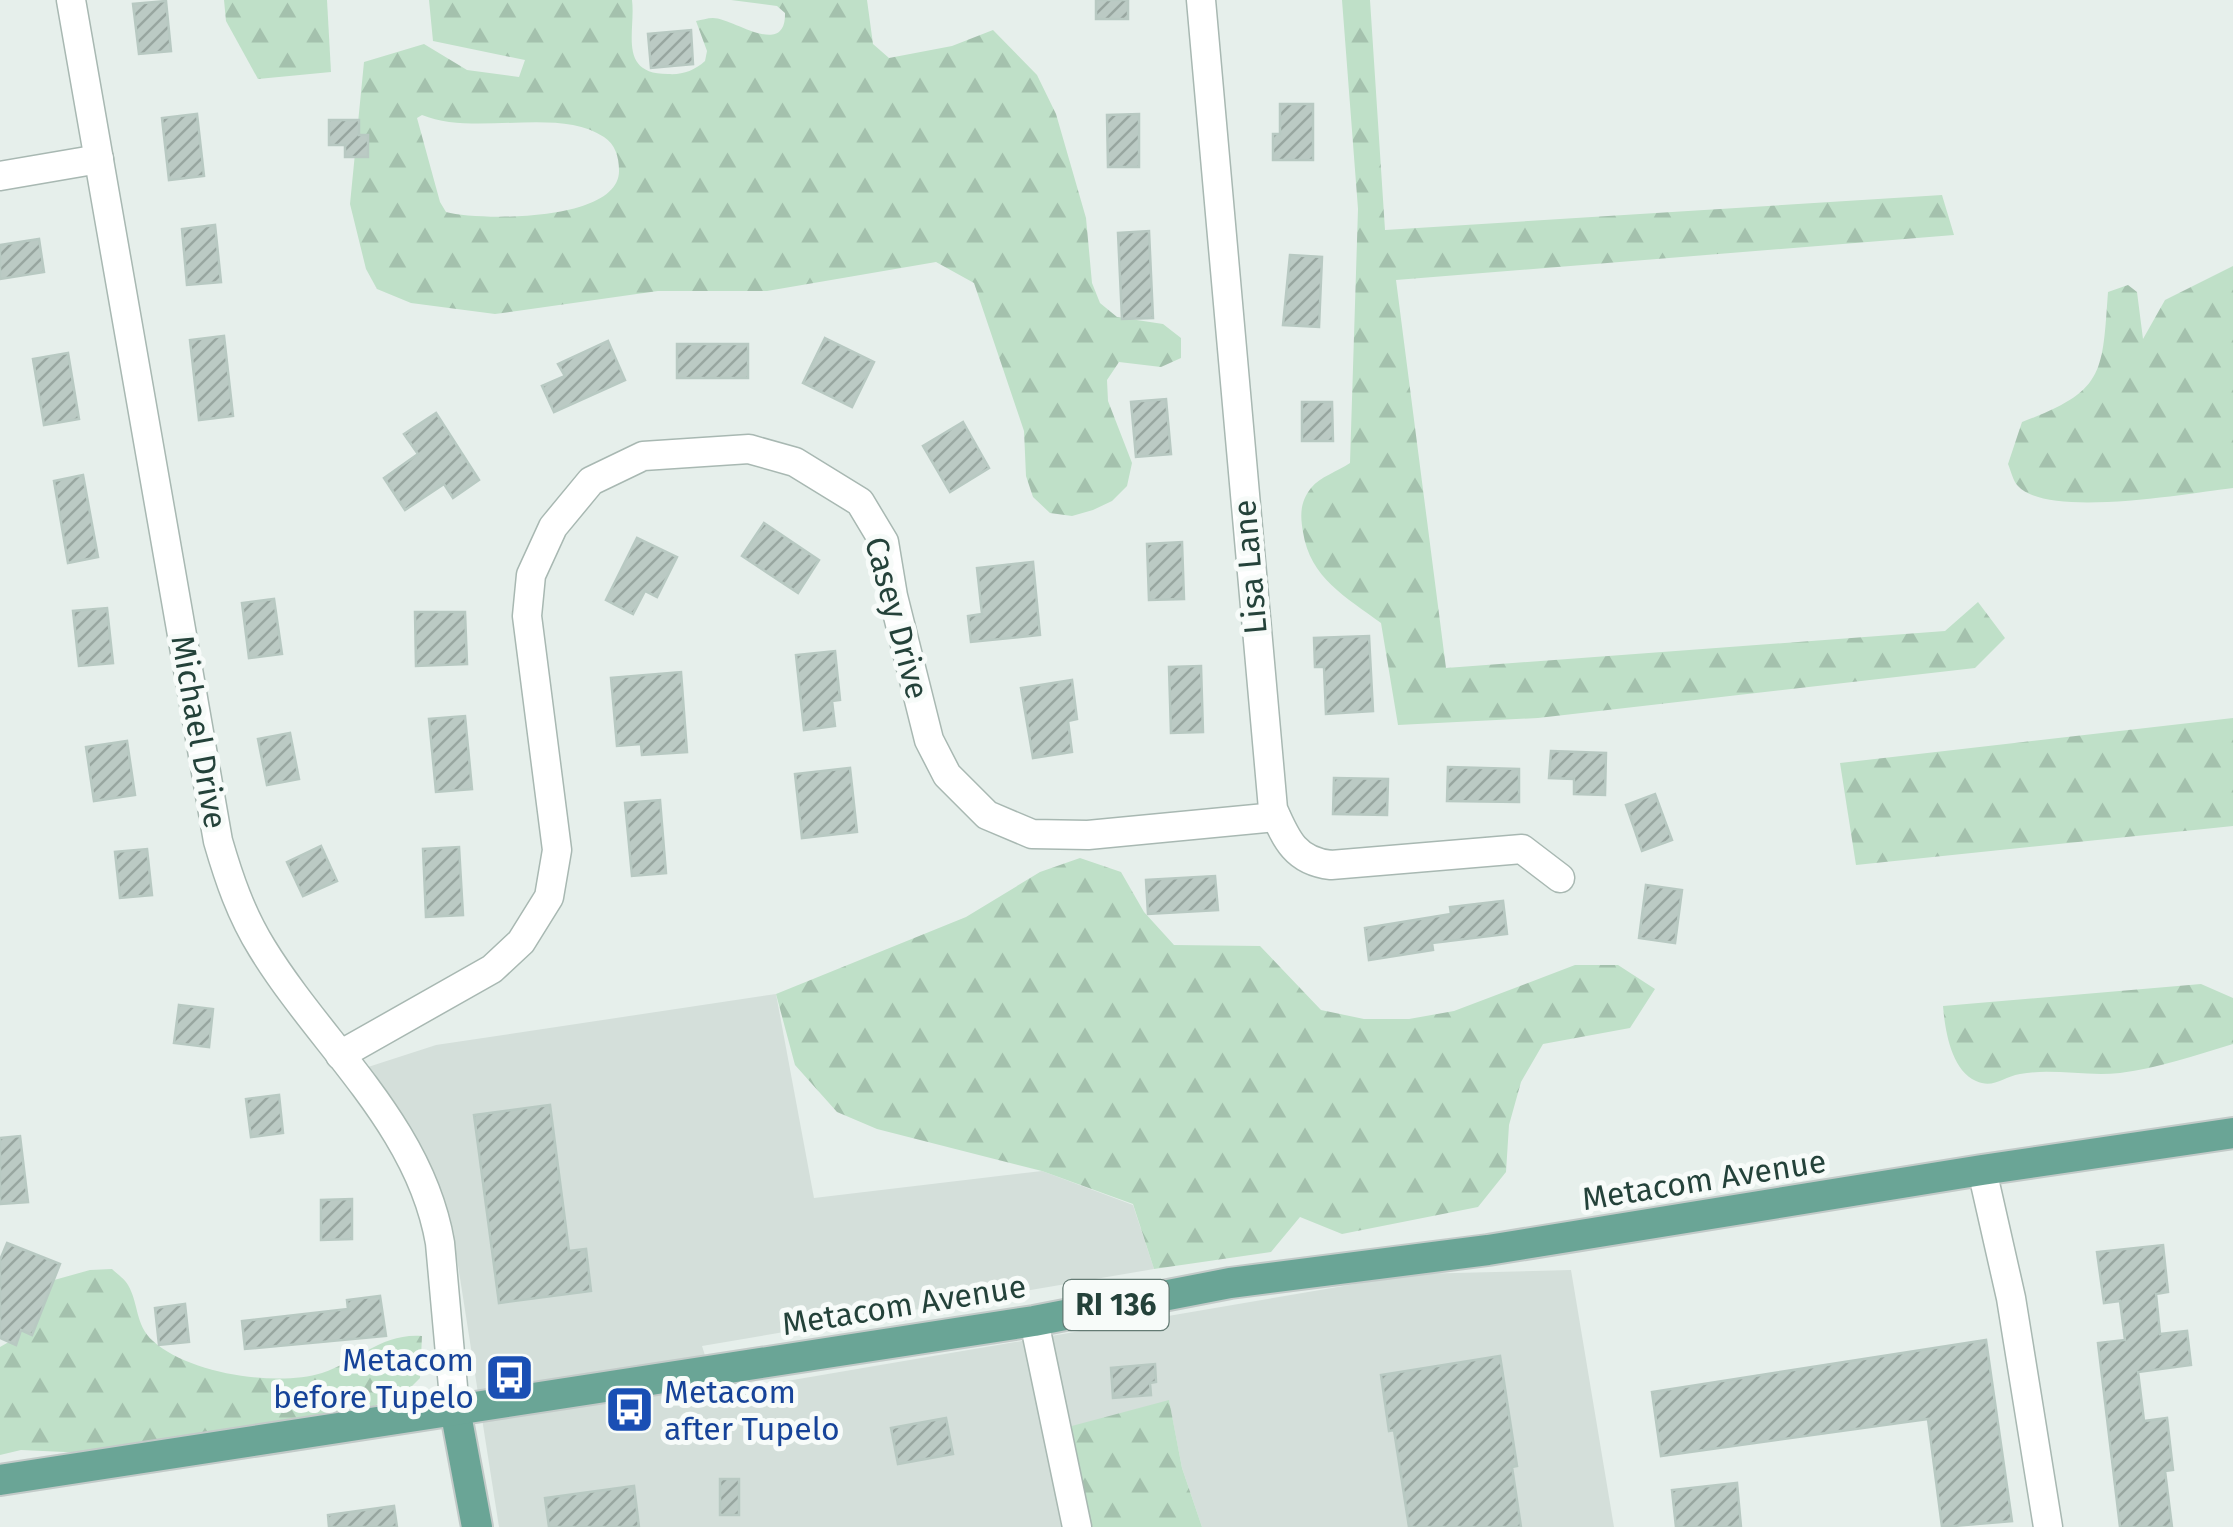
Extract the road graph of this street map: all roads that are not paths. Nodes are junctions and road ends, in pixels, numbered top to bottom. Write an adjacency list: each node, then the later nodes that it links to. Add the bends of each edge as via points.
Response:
1 (71, 0): 3 (street, Michael Drive)
2 (1201, 0): 5 (street, Lisa Lane)
3 (100, 159): 4 (street); 7 (street, Michael Drive, via 218,842 254,934)
4 (0, 176)
5 (1276, 817): 6 (street, Lisa Lane, via 1286,841 1313,863 1522,849); 7 (street, Casey Drive, via 1088,835 1032,834 987,814 947,774 929,740 884,542 860,502 796,462 749,448 644,456 591,481 553,527 531,575 527,616 557,850 549,897 521,942 492,969)
6 (1560, 878)
7 (340, 1055): 11 (street, Michael Drive, via 406,1147 436,1220)
8 (2233, 1133): 9 (main road, Metacom Avenue / RI 136)
9 (1982, 1170): 10 (main road, Metacom Avenue / RI 136, via 1488,1250 1230,1283); 15 (street, via 2011,1298)
10 (1034, 1320): 11 (main road, Metacom Avenue / RI 136); 14 (street)
11 (456, 1410): 12 (main road, Metacom Avenue / RI 136); 13 (main road)
12 (0, 1480)
13 (477, 1527)
14 (1076, 1527)
15 (2048, 1527)

